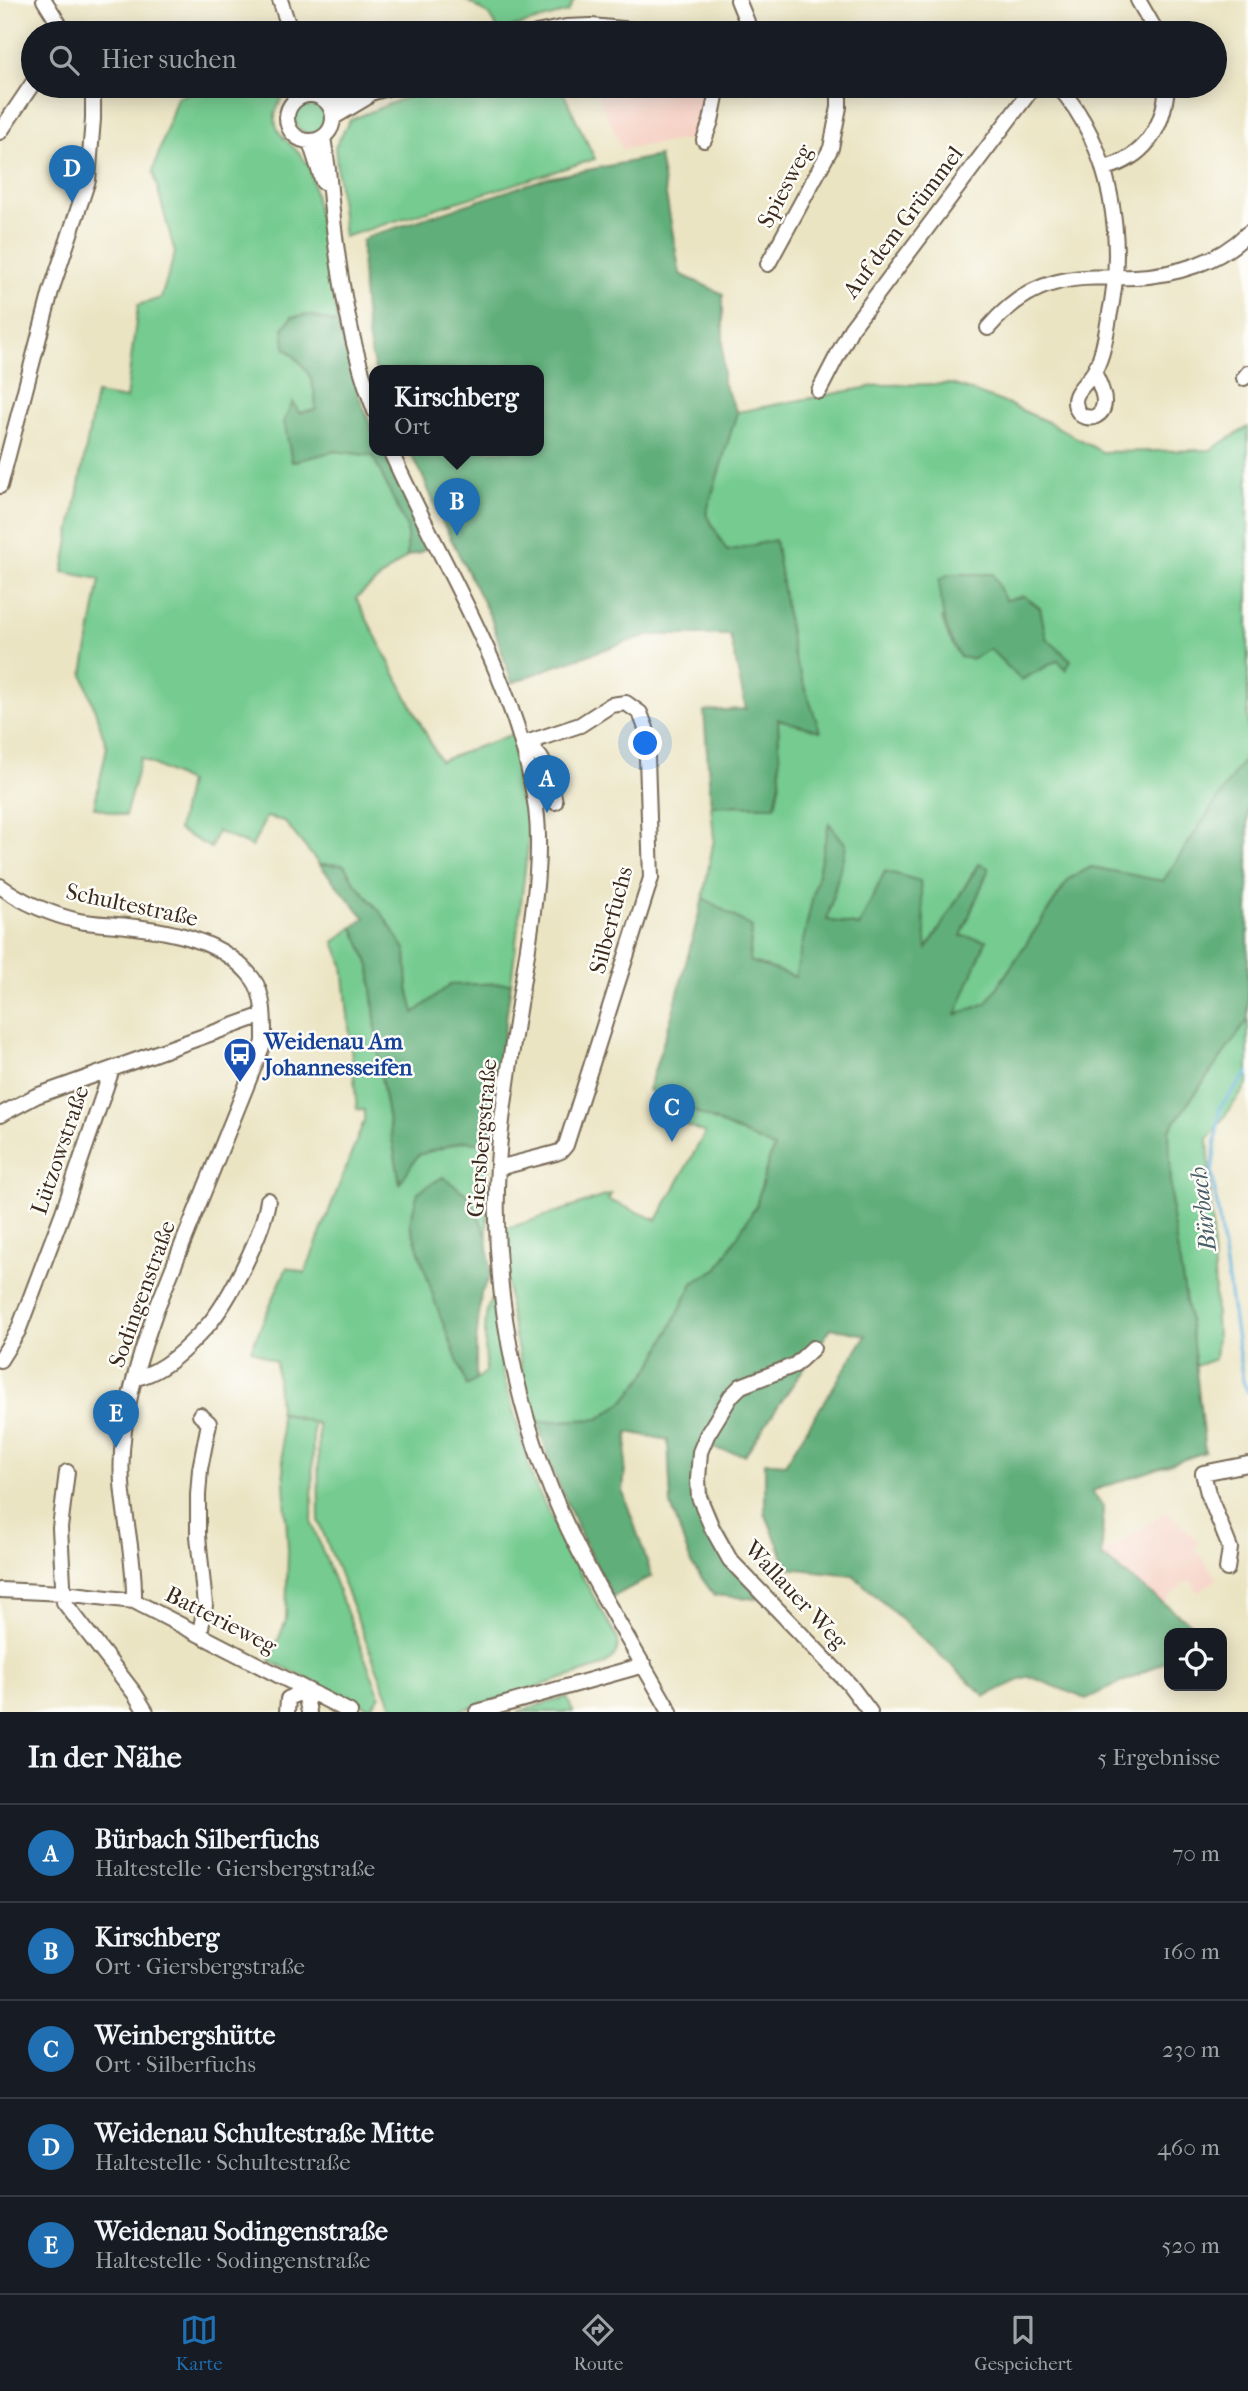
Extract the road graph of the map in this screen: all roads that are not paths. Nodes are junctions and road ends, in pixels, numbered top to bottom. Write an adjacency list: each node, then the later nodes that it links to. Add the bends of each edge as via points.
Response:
1 (44, 0): 5 (street)
2 (280, 0): 6 (street)
3 (738, 0): 7 (street)
4 (1138, 0): 8 (street)
5 (57, 21)
6 (287, 21)
7 (747, 21)
8 (1150, 21)
9 (23, 98): 20 (street)
10 (93, 98): 32 (street, via 88,180 51,291)
11 (298, 98): 21 (street, via 288,109 287,124 296,137)
12 (322, 98): 19 (street)
13 (362, 98): 19 (street)
14 (716, 98): 22 (street)
15 (839, 98): 25 (street, Spiesweg, via 831,148)
16 (1025, 98): 29 (street, Auf dem Grümmel, via 851,329)
17 (1069, 98): 23 (street)
18 (1165, 98): 23 (street, via 1148,143 1120,164)
19 (332, 111): 21 (street, via 329,132)
20 (0, 132)
21 (317, 139): 30 (street, via 349,317)
22 (704, 140)
23 (1105, 168): 26 (street)
24 (1248, 233): 26 (street, via 1223,252 1185,270)
25 (768, 264)
26 (1116, 277): 27 (street, via 1051,283 1014,302); 28 (street)
27 (988, 328)
28 (1094, 372)
29 (819, 391)
30 (369, 392)
31 (393, 456): 33 (street, Giersbergstraße, via 490,651)
32 (0, 486)
33 (523, 744): 34 (street, Giersbergstraße, via 543,760); 39 (street, Giersbergstraße, via 536,810 537,859); 39 (street, Silberfuchs, via 580,725 611,705 626,703 640,713 646,728 651,878 566,1144 556,1153)
34 (555, 802)
35 (0, 886): 36 (street, Schultestraße, via 80,921 179,934 217,950 254,980)
36 (263, 1015): 37 (street); 43 (street, Sodingenstraße, via 264,1042 156,1310)
37 (112, 1069): 38 (street, via 36,1096); 42 (street, Lützowstraße, via 18,1331)
38 (0, 1115)
39 (498, 1168): 52 (street, Giersbergstraße, via 501,1287 528,1422 569,1531)
40 (268, 1200): 43 (street, via 251,1249 210,1323 162,1367)
41 (813, 1348): 60 (street, Wallauer Weg, via 795,1365 741,1386 731,1396 700,1452 699,1497 730,1560 849,1684)
42 (0, 1360)
43 (135, 1378): 50 (street, Sodingenstraße, via 122,1482)
44 (200, 1415): 51 (street, via 209,1423 198,1495 205,1605)
45 (1248, 1464): 47 (street, via 1203,1473 1230,1548)
46 (67, 1472): 49 (street, via 60,1528)
47 (1227, 1569)
48 (0, 1590): 49 (street, Batterieweg)
49 (64, 1593): 50 (street, Batterieweg); 54 (street, via 64,1602)
50 (134, 1601): 51 (street, Batterieweg)
51 (200, 1633): 53 (street, Batterieweg)
52 (640, 1659): 58 (street, via 608,1676); 59 (street, Giersbergstraße)
53 (304, 1689): 55 (street, via 288,1699); 56 (street); 57 (street, Batterieweg)
54 (146, 1712)
55 (286, 1712)
56 (309, 1712)
57 (350, 1712)
58 (477, 1712)
59 (670, 1712)
60 (870, 1712)

